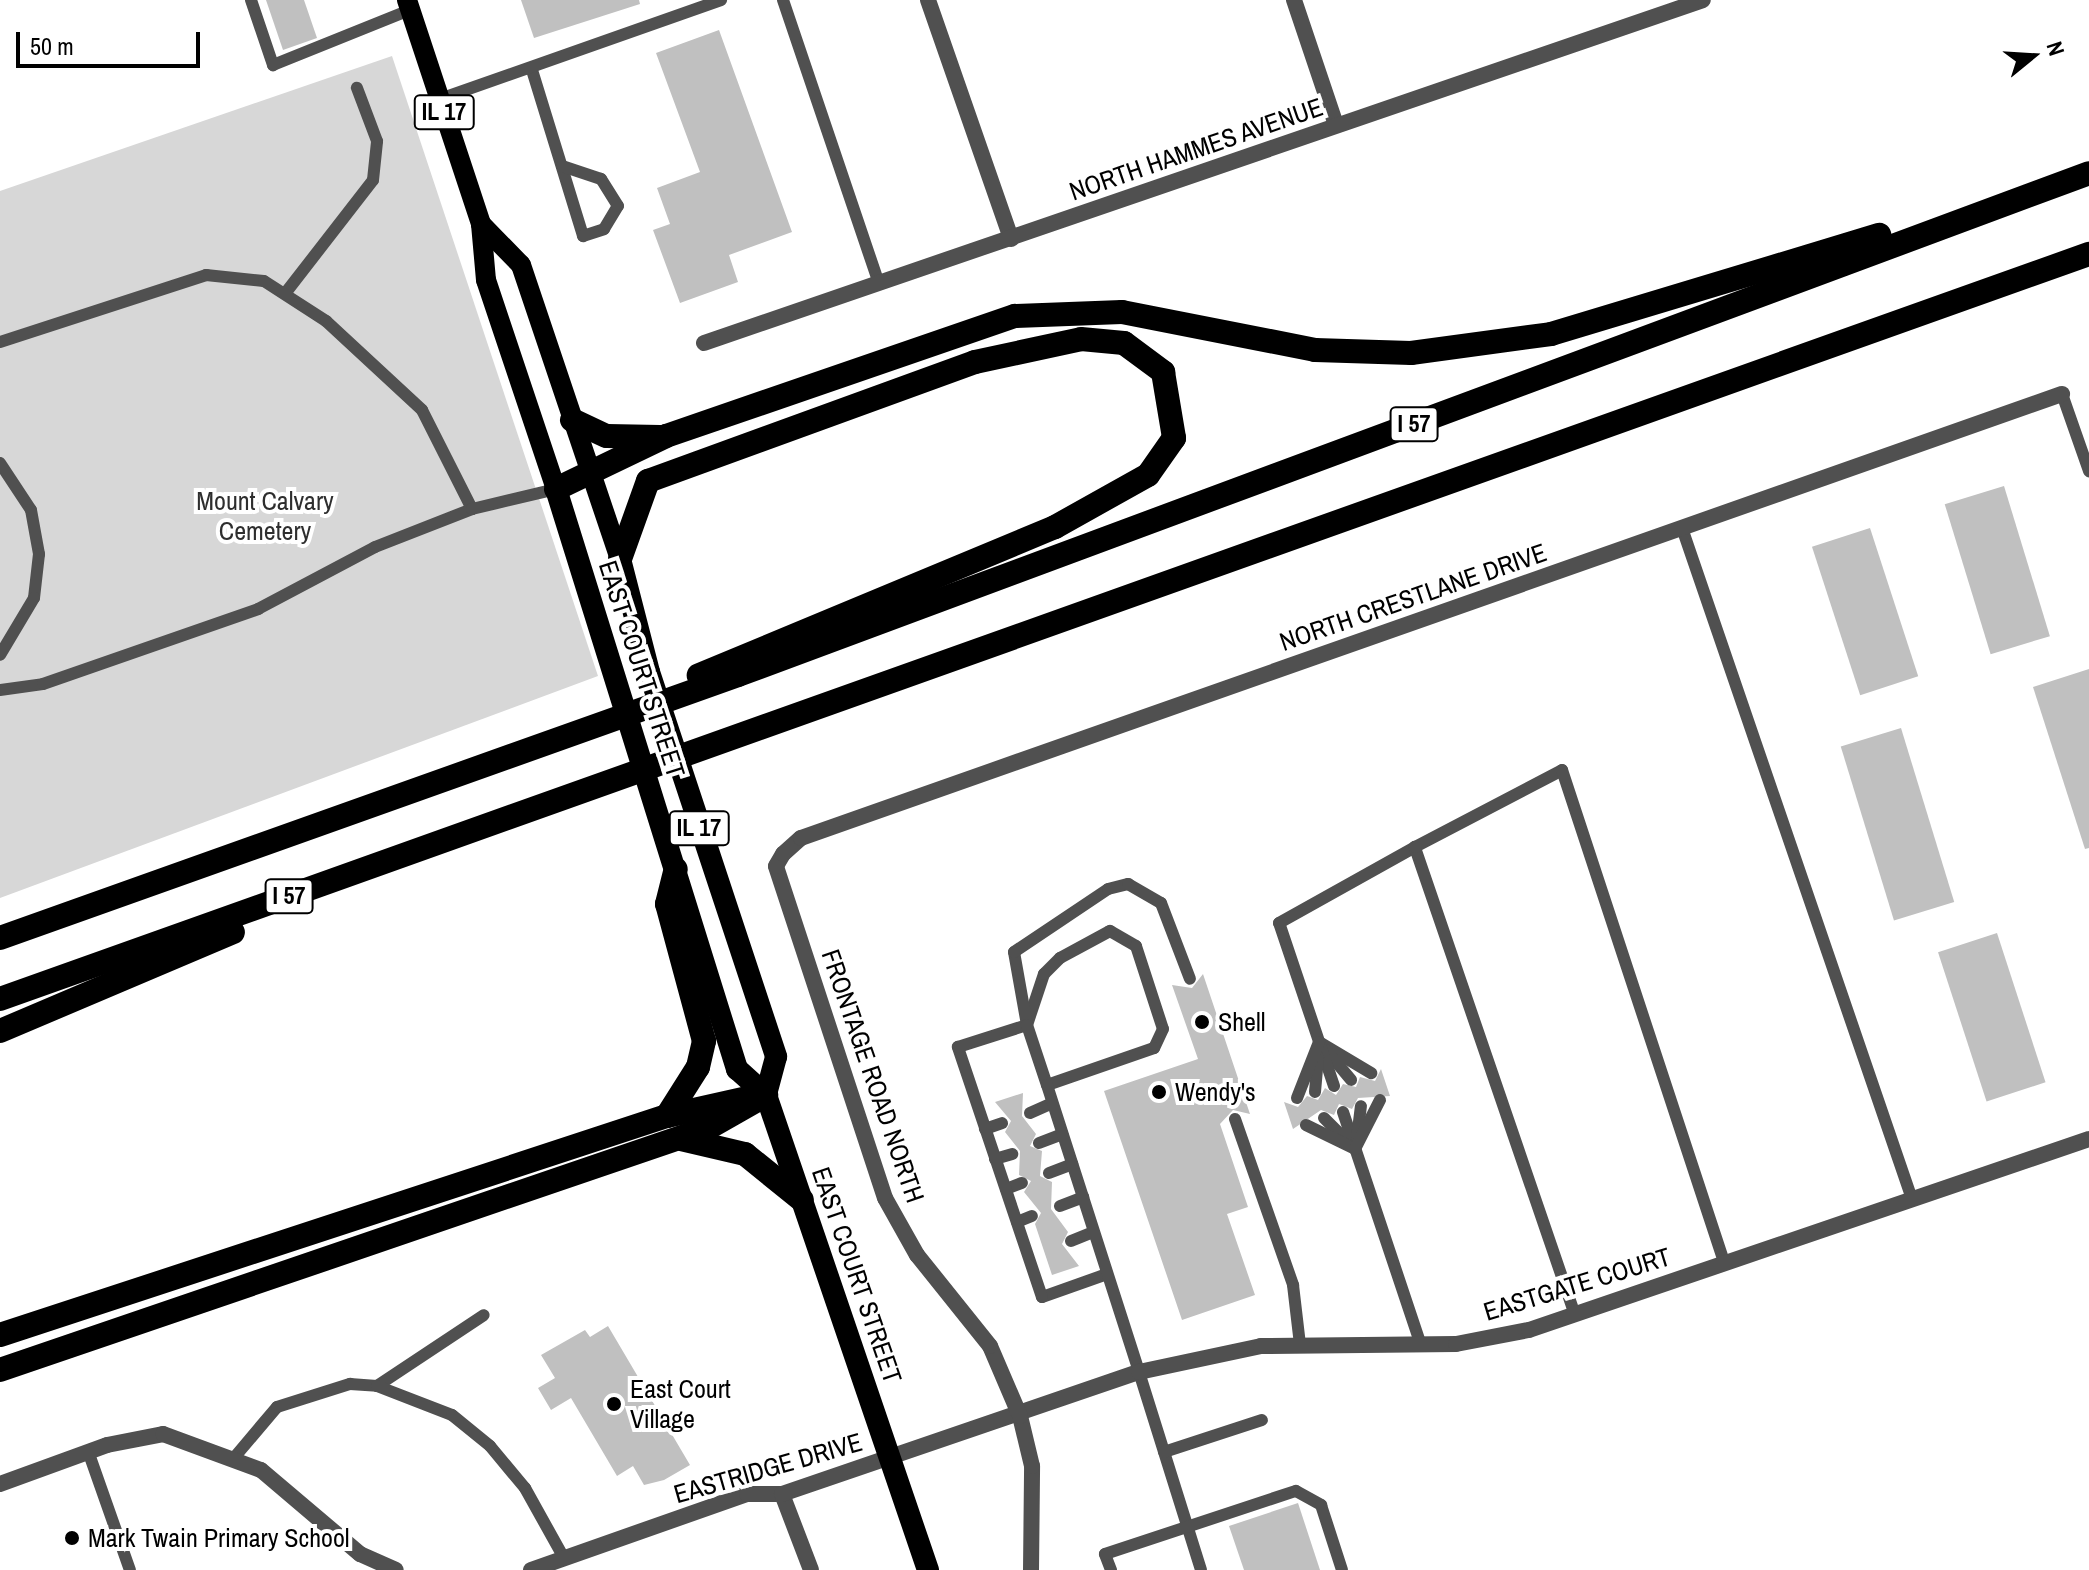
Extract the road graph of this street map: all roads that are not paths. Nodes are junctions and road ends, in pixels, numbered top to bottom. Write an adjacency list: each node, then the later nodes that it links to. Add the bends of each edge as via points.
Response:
1 (251, 0): 7 (lane, via 273,65)
2 (721, 0): 9 (lane)
3 (783, 0): 18 (lane)
4 (928, 0): 16 (street)
5 (1294, 0): 12 (street)
6 (1703, 0): 8 (street, NORTH HAMMES AVENUE)
7 (408, 5): 11 (main road, EAST COURT STREET / IL 17)
8 (1667, 6): 12 (street, NORTH HAMMES AVENUE)
9 (532, 70): 11 (lane); 13 (lane)
10 (357, 88): 19 (lane, via 377,141 376,171)
11 (440, 99): 15 (main road, EAST COURT STREET / IL 17)
12 (1336, 125): 16 (street, NORTH HAMMES AVENUE)
13 (562, 166): 13 (lane, via 583,236 604,229 618,206 601,179)
14 (2083, 175): 24 (highway, via 1551,334 1398,353 1315,350 1122,312 1015,316); 34 (highway, I 57)
15 (481, 224): 23 (main road, IL 17, via 521,265); 29 (main road, EAST COURT STREET / IL 17, via 486,280)
16 (1011, 239): 18 (street, NORTH HAMMES AVENUE)
17 (2089, 254): 36 (highway, I 57)
18 (879, 284): 21 (street, NORTH HAMMES AVENUE)
19 (287, 291): 20 (lane, via 240,275 206,275); 30 (lane, via 422,410)
20 (0, 342)
21 (704, 343)
22 (2062, 394): 26 (lane); 31 (street, NORTH CRESTLANE DRIVE)
23 (572, 420): 24 (highway, via 607,436); 27 (main road, IL 17)
24 (666, 436): 27 (highway)
25 (0, 463): 33 (lane, via 31,510 39,554 34,598)
26 (2089, 471)
27 (593, 476): 28 (highway); 29 (highway); 32 (main road, IL 17)
28 (648, 481): 32 (highway); 34 (highway, via 975,362 1081,339 1124,343 1163,372 1174,438 1148,475 1055,527)
29 (556, 489): 30 (lane); 39 (highway, EAST COURT STREET / IL 17)
30 (472, 509): 35 (lane, via 375,547 258,609 43,684)
31 (1682, 528): 38 (street, NORTH CRESTLANE DRIVE, via 801,838); 75 (lane)
32 (620, 559): 51 (highway, IL 17, via 649,672 776,1057)
33 (0, 655)
34 (733, 668): 40 (highway, I 57, via 597,726)
35 (0, 690)
36 (467, 832): 42 (highway, I 57); 44 (highway)
37 (1415, 847): 45 (lane, via 1279,923); 85 (lane, via 1562,770); 88 (lane)
38 (783, 854): 95 (street, FRONTAGE ROAD NORTH, via 776,866 885,1198 917,1255 990,1346)
39 (676, 869): 51 (highway, EAST COURT STREET / IL 17, via 737,1069); 58 (highway, via 667,904 704,1041 698,1067)
40 (0, 938)
41 (1190, 979): 43 (lane, via 1161,903 1128,884 1108,889 1014,952)
42 (0, 999)
43 (1027, 1025): 48 (lane); 48 (lane, via 1044,974 1060,958 1110,931 1136,946 1163,1029 1154,1048); 63 (lane, via 958,1047)
44 (0, 1031)
45 (1319, 1042): 46 (lane); 47 (lane); 49 (lane); 50 (lane); 52 (lane)
46 (1371, 1073)
47 (1351, 1080)
48 (1047, 1085): 54 (lane)
49 (1334, 1086)
50 (1315, 1092)
51 (766, 1095): 58 (highway); 65 (highway); 77 (highway, EAST COURT STREET / IL 17)
52 (1297, 1098)
53 (1380, 1100): 68 (lane)
54 (1052, 1103): 57 (lane); 64 (lane)
55 (1361, 1106): 68 (lane)
56 (1343, 1112): 68 (lane)
57 (1030, 1113)
58 (667, 1116): 89 (highway)
59 (1324, 1118): 68 (lane)
60 (1235, 1119): 90 (lane, via 1293,1285)
61 (1002, 1123): 63 (lane)
62 (1306, 1125): 68 (lane)
63 (985, 1129): 70 (lane)
64 (1062, 1134): 67 (lane); 71 (lane)
65 (678, 1138): 77 (highway, via 745,1154); 92 (highway)
66 (2089, 1139): 75 (street, EASTGATE COURT)
67 (1039, 1143)
68 (1355, 1149): 91 (lane)
69 (1012, 1154): 70 (lane)
70 (995, 1159): 74 (lane)
71 (1072, 1164): 72 (lane); 76 (lane)
72 (1049, 1173)
73 (1022, 1183): 74 (lane)
74 (1006, 1189): 80 (lane)
75 (1911, 1196): 85 (street, EASTGATE COURT)
76 (1083, 1197): 78 (lane); 81 (lane)
77 (802, 1200): 99 (highway, EAST COURT STREET / IL 17)
78 (1060, 1206)
79 (1032, 1216): 80 (lane)
80 (1017, 1222): 84 (lane)
81 (1093, 1232): 82 (lane); 86 (lane)
82 (1071, 1241)
83 (1044, 1250): 84 (lane)
84 (1028, 1255): 86 (lane, via 1042,1297)
85 (1724, 1262): 88 (street, EASTGATE COURT)
86 (1107, 1274): 93 (lane)
87 (484, 1315): 94 (lane)
88 (1575, 1315): 91 (street, EASTGATE COURT, via 1529,1330)
89 (0, 1335)
90 (1300, 1345): 91 (street, EASTGATE COURT); 93 (street, EASTGATE COURT, via 1261,1346)
91 (1421, 1345)
92 (0, 1370)
93 (1139, 1372): 95 (street, EASTGATE COURT); 98 (lane)
94 (377, 1386): 100 (lane, via 323,1390 277,1407); 104 (lane, via 452,1415 490,1446 525,1488)
95 (1020, 1416): 99 (street, EASTRIDGE DRIVE); 110 (street, FRONTAGE ROAD NORTH, via 1032,1466)
96 (1262, 1420): 98 (lane)
97 (88, 1451): 100 (street, via 163,1434); 101 (street); 105 (lane)
98 (1164, 1452): 103 (lane)
99 (890, 1457): 102 (street, EASTRIDGE DRIVE); 109 (highway, EAST COURT STREET / IL 17)
100 (233, 1459): 106 (street, via 261,1470 360,1554)
101 (0, 1484)
102 (782, 1494): 104 (street, EASTRIDGE DRIVE, via 747,1494); 108 (street)
103 (1187, 1526): 111 (lane, via 1105,1554); 112 (lane); 113 (lane, via 1296,1491 1311,1494)
104 (564, 1558): 107 (street, EASTRIDGE DRIVE)
105 (130, 1570)
106 (396, 1570)
107 (531, 1570)
108 (811, 1570)
109 (928, 1570)
110 (1031, 1570)
111 (1111, 1570)
112 (1201, 1570)
113 (1342, 1570)

